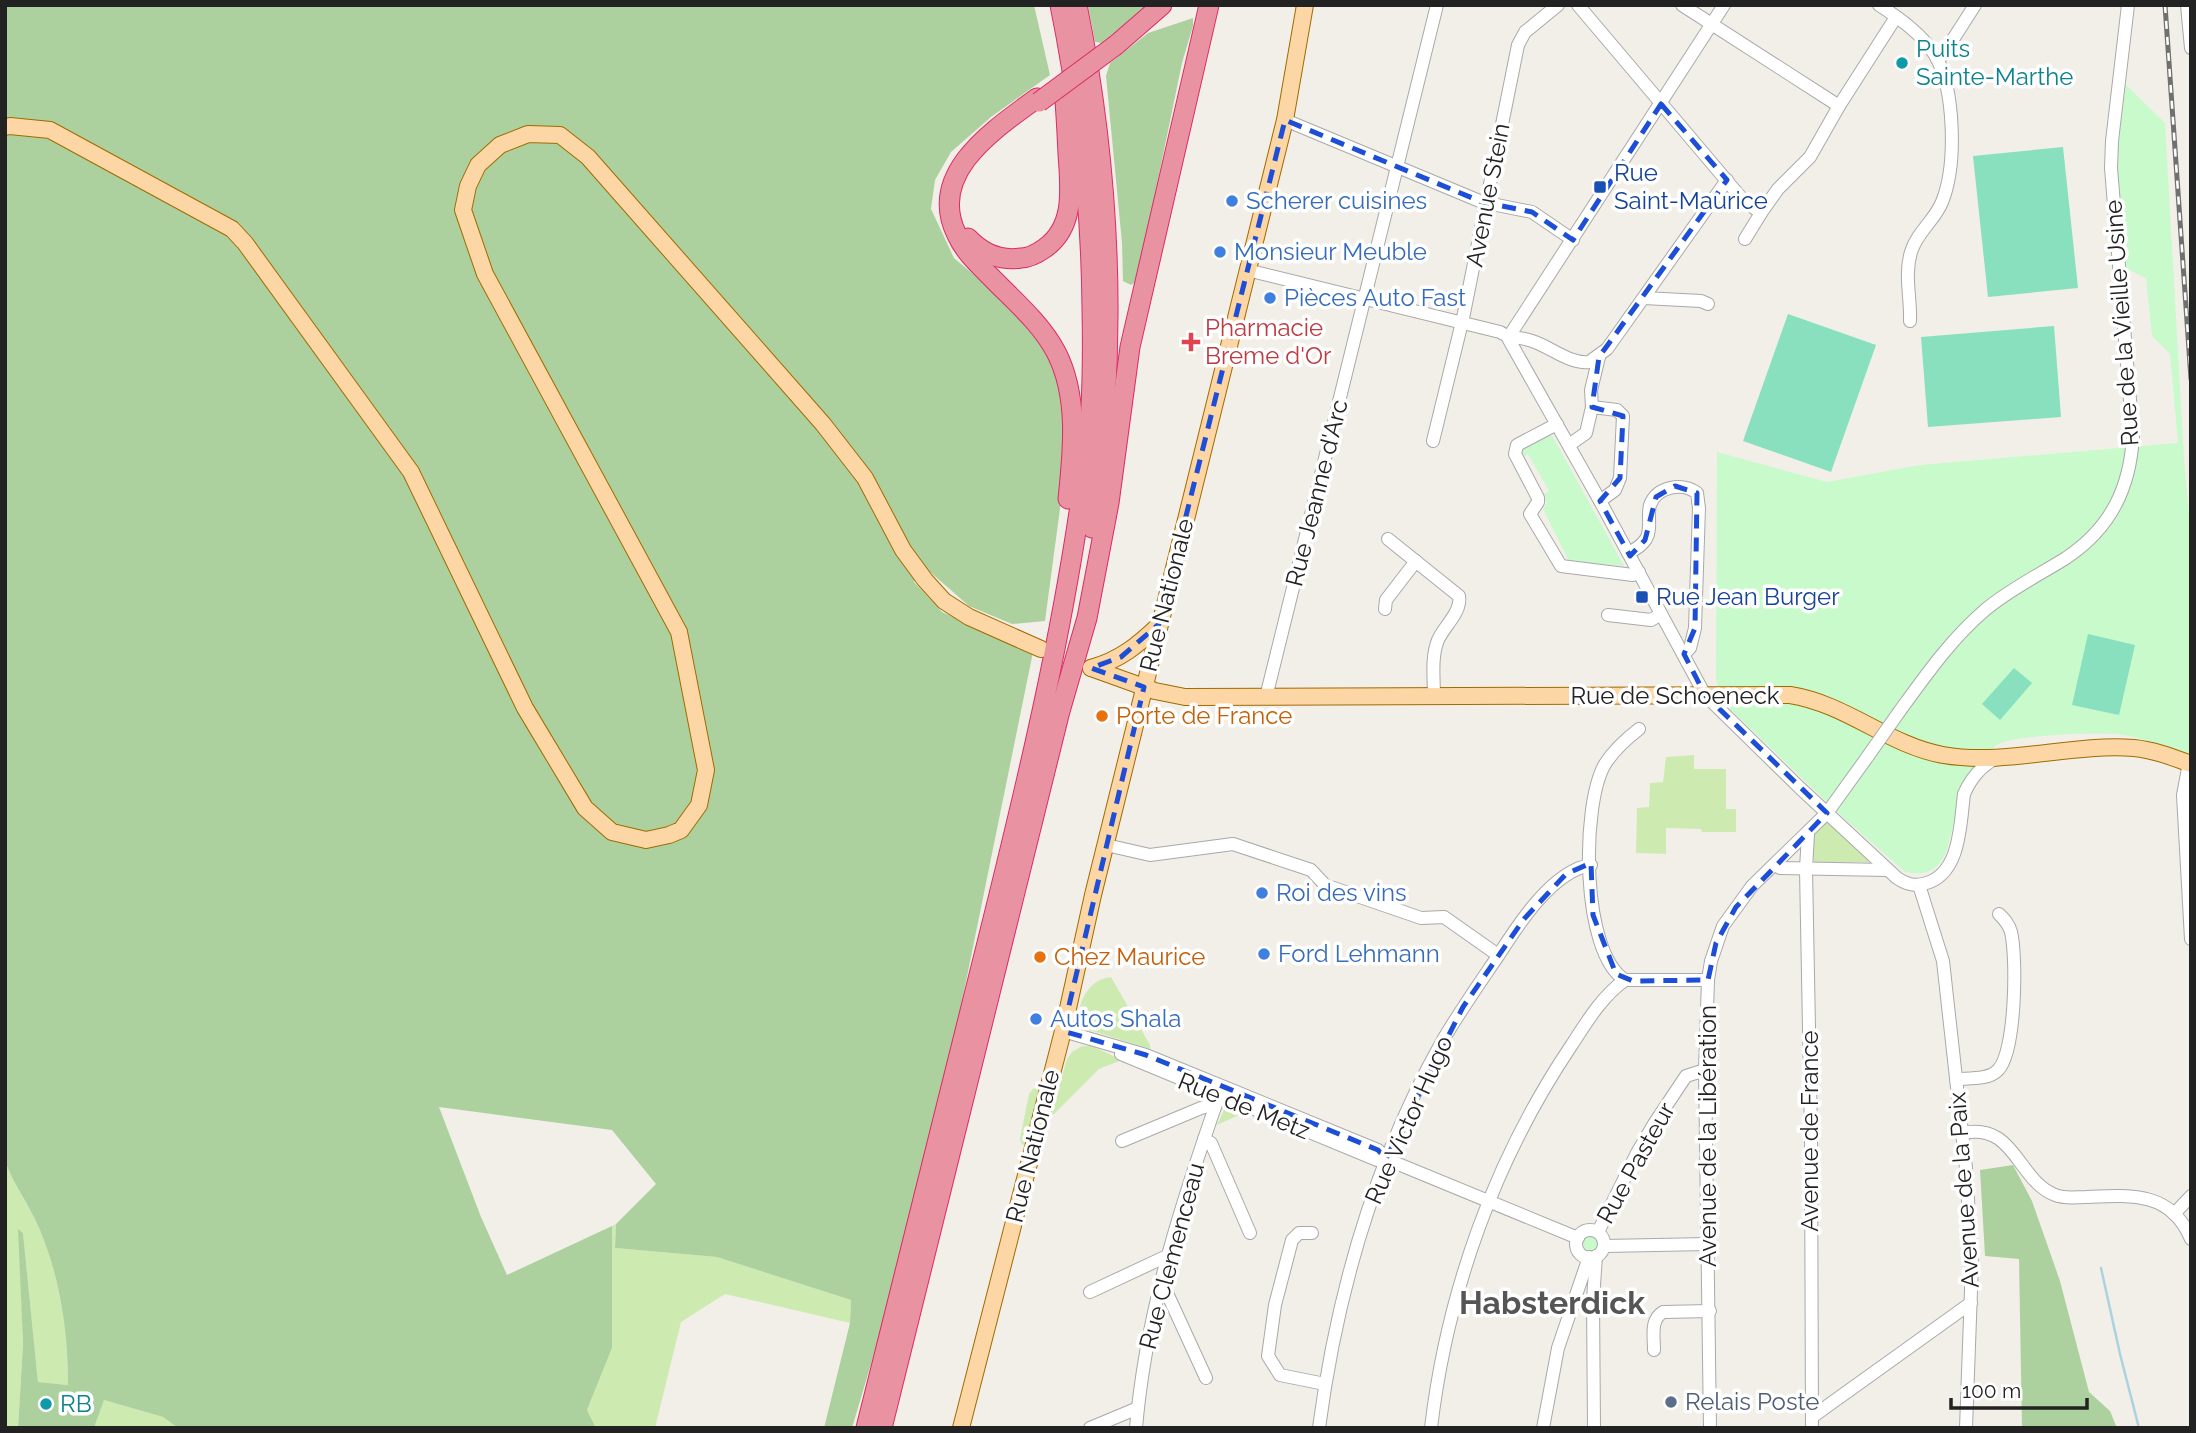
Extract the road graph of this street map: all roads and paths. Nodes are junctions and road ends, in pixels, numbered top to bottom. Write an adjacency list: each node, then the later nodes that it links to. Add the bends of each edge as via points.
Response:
1 (1051, 5): 23 (highway, via 1066,108 1070,196 1066,222 1055,241 1037,254 1022,258 992,255 964,233 955,204 958,185 976,153)
2 (1060, 5): 55 (highway, via 1087,179 1093,354 1087,459)
3 (1077, 5): 62 (highway, via 1104,188 1108,354 1102,462)
4 (1155, 5): 20 (highway)
5 (1162, 5): 20 (highway)
6 (1209, 5): 62 (highway, via 1130,347 1109,503 1087,618)
7 (1305, 5): 26 (main road, Rue Nationale)
8 (1437, 5): 28 (street, Rue Jeanne d'Arc)
9 (1558, 5): 30 (street, Avenue Stein, via 1525,32 1518,44)
10 (1578, 5): 24 (street)
11 (1682, 5): 18 (street)
12 (1724, 5): 18 (street)
13 (1879, 5): 17 (street)
14 (1975, 5): 22 (street)
15 (2128, 5): 66 (street, Rue de la Vieille Usine, bridge, via 2111,168 2133,436 2122,493 2101,527 2081,546 2009,592 1952,641)
16 (2187, 5): 19 (street)
17 (1896, 17): 22 (street); 25 (street)
18 (1712, 24): 24 (street); 25 (street)
19 (2189, 28): 21 (street)
20 (1114, 43): 23 (highway, bridge)
21 (2191, 48)
22 (1937, 59): 38 (street, via 1950,111 1949,172 1942,203 1912,250)
23 (1038, 100): 55 (highway, via 972,150 952,184 949,205 952,225 964,247 1034,322 1056,352 1066,378 1072,433)
24 (1661, 104): 29 (street); 33 (street)
25 (1839, 106): 31 (street, via 1810,157)
26 (1284, 120): 28 (street); 34 (main road, Rue Nationale)
27 (5, 127): 56 (main road, via 50,130 232,229 245,243 411,472 525,708 585,807 612,832 646,840 681,830 699,805 706,770 679,632 485,274 463,210 478,165 500,145 528,134 560,135 588,157 822,424 865,478 904,550 944,601)
28 (1397, 166): 30 (street); 36 (street, Rue Jeanne d'Arc)
29 (1727, 180): 31 (street); 35 (street)
30 (1486, 203): 33 (street, via 1532,212); 39 (street, Avenue Stein)
31 (1761, 213): 32 (street)
32 (1745, 239)
33 (1573, 240): 40 (street)
34 (1247, 270): 36 (street); 54 (main road, Rue Nationale)
35 (1644, 298): 37 (street); 41 (street)
36 (1364, 299): 39 (street); 60 (street, Rue Jeanne d'Arc)
37 (1708, 304)
38 (1910, 321)
39 (1462, 322): 40 (street); 44 (street, Avenue Stein)
40 (1508, 338): 41 (street, via 1530,340 1579,362); 43 (street)
41 (1599, 357): 42 (street)
42 (1592, 407): 45 (street, via 1586,433); 46 (street, via 1617,410 1623,416 1620,478)
43 (1557, 424): 45 (street); 50 (street, via 1517,444 1515,454 1538,498 1530,514 1561,566)
44 (1433, 441)
45 (1569, 445): 46 (street)
46 (1600, 501): 48 (street)
47 (1388, 539): 49 (street)
48 (1629, 553): 50 (street); 57 (street, via 1645,540 1650,506 1656,497 1675,486 1697,493 1695,628)
49 (1416, 561): 51 (street, via 1386,600); 61 (street, via 1457,593 1460,601 1435,646)
50 (1639, 572): 52 (street)
51 (1385, 609)
52 (1661, 614): 53 (street, via 1651,620); 57 (street)
53 (1608, 615)
54 (1159, 624): 58 (main road, Rue Nationale); 58 (main road, Rue de Schoeneck, via 1121,657 1091,668)
55 (1060, 631): 107 (highway, via 1025,792)
56 (1041, 649)
57 (1684, 654): 59 (street)
58 (1144, 687): 60 (main road, Rue de Schoeneck, via 1185,696); 68 (main road, Rue Nationale)
59 (1705, 695): 61 (main road, Rue de Schoeneck); 64 (main road, Rue de Schoeneck, via 1811,698 1925,750 1963,758); 66 (street)
60 (1266, 697): 61 (main road, Rue de Schoeneck)
61 (1434, 697)
62 (1060, 711): 108 (highway)
63 (1639, 729): 69 (street, via 1616,749 1598,781 1590,822)
64 (1996, 758): 65 (main road, Rue de Schoeneck, via 2116,747 2156,752); 73 (street, via 1981,768 1964,794 1953,858 1937,878)
65 (2190, 764): 75 (street, via 2183,795)
66 (1827, 813): 67 (street, Rue de la Vieille Usine); 72 (street)
67 (1808, 834): 70 (street, Avenue de la Libération); 71 (street, Avenue de France)
68 (1106, 845): 76 (street, via 1150,855 1233,844 1311,870 1325,885 1421,918 1444,917); 79 (main road, Rue Nationale)
69 (1591, 865): 76 (street, Rue Victor Hugo, via 1566,874 1553,885); 78 (street, via 1598,937 1616,974)
70 (1774, 865): 71 (street); 77 (street, Avenue de la Libération, via 1723,926)
71 (1806, 869): 72 (street); 106 (street, Avenue de France)
72 (1888, 870): 73 (street, via 1906,884)
73 (1919, 885): 81 (street, Avenue de la Paix, via 1943,961)
74 (1999, 914): 81 (street, Avenue de la Paix, via 2007,922 2013,947 2009,1045 1995,1073)
75 (2191, 939)
76 (1498, 955): 86 (street, Rue Victor Hugo, via 1443,1040)
77 (1708, 980): 78 (street); 80 (street, Avenue de la Libération)
78 (1629, 981): 88 (street, via 1614,987 1597,1008 1545,1085)
79 (1063, 1031): 82 (street, Rue de Metz, via 1126,1048 1200,1082); 109 (main road, Rue Nationale)
80 (1706, 1070): 92 (street, Rue Pasteur, via 1686,1076 1654,1124); 95 (street, Avenue de la Libération)
81 (1956, 1079): 83 (street, Avenue de la Paix)
82 (1219, 1097): 84 (street, Rue Clemenceau); 85 (street, via 1211,1105); 86 (street, Rue de Metz, via 1378,1150)
83 (1963, 1133): 89 (street, via 1997,1138 2034,1182 2056,1196 2142,1196); 100 (street, Avenue de la Paix, via 1972,1239)
84 (1204, 1139): 90 (street, via 1211,1143); 97 (street, Rue Clemenceau)
85 (1122, 1141)
86 (1386, 1159): 88 (street, Rue de Metz); 104 (street, Rue Victor Hugo, via 1345,1285)
87 (2191, 1196): 89 (street)
88 (1488, 1203): 93 (street, Rue de Metz); 113 (street, via 1456,1297)
89 (2174, 1214): 94 (street)
90 (1250, 1233)
91 (1312, 1233): 104 (street, via 1298,1233 1292,1240 1268,1356 1280,1375)
92 (1598, 1233): 93 (street, Rue Pasteur, via 1586,1230); 96 (street, Rue Pasteur, via 1603,1238)
93 (1578, 1238): 96 (street, Rue Pasteur, via 1578,1251)
94 (2191, 1240)
95 (1708, 1244): 96 (street); 101 (street, Avenue de la Libération)
96 (1596, 1253): 114 (street, via 1558,1348); 115 (street)
97 (1167, 1256): 98 (street, Rue Clemenceau); 99 (street)
98 (1161, 1280): 103 (street); 105 (street, Rue Clemenceau)
99 (1090, 1292)
100 (1970, 1303): 106 (street); 117 (street, Avenue de la Paix)
101 (1710, 1311): 102 (street, via 1657,1316); 116 (street, Avenue de la Libération)
102 (1654, 1350)
103 (1206, 1378)
104 (1325, 1384): 112 (street, Rue Victor Hugo)
105 (1138, 1408): 110 (street); 111 (street, Rue Clemenceau)
106 (1812, 1422)
107 (866, 1428)
108 (882, 1428)
109 (961, 1428)
110 (1090, 1428)
111 (1136, 1428)
112 (1319, 1428)
113 (1431, 1428)
114 (1543, 1428)
115 (1594, 1428)
116 (1710, 1428)
117 (1966, 1428)

